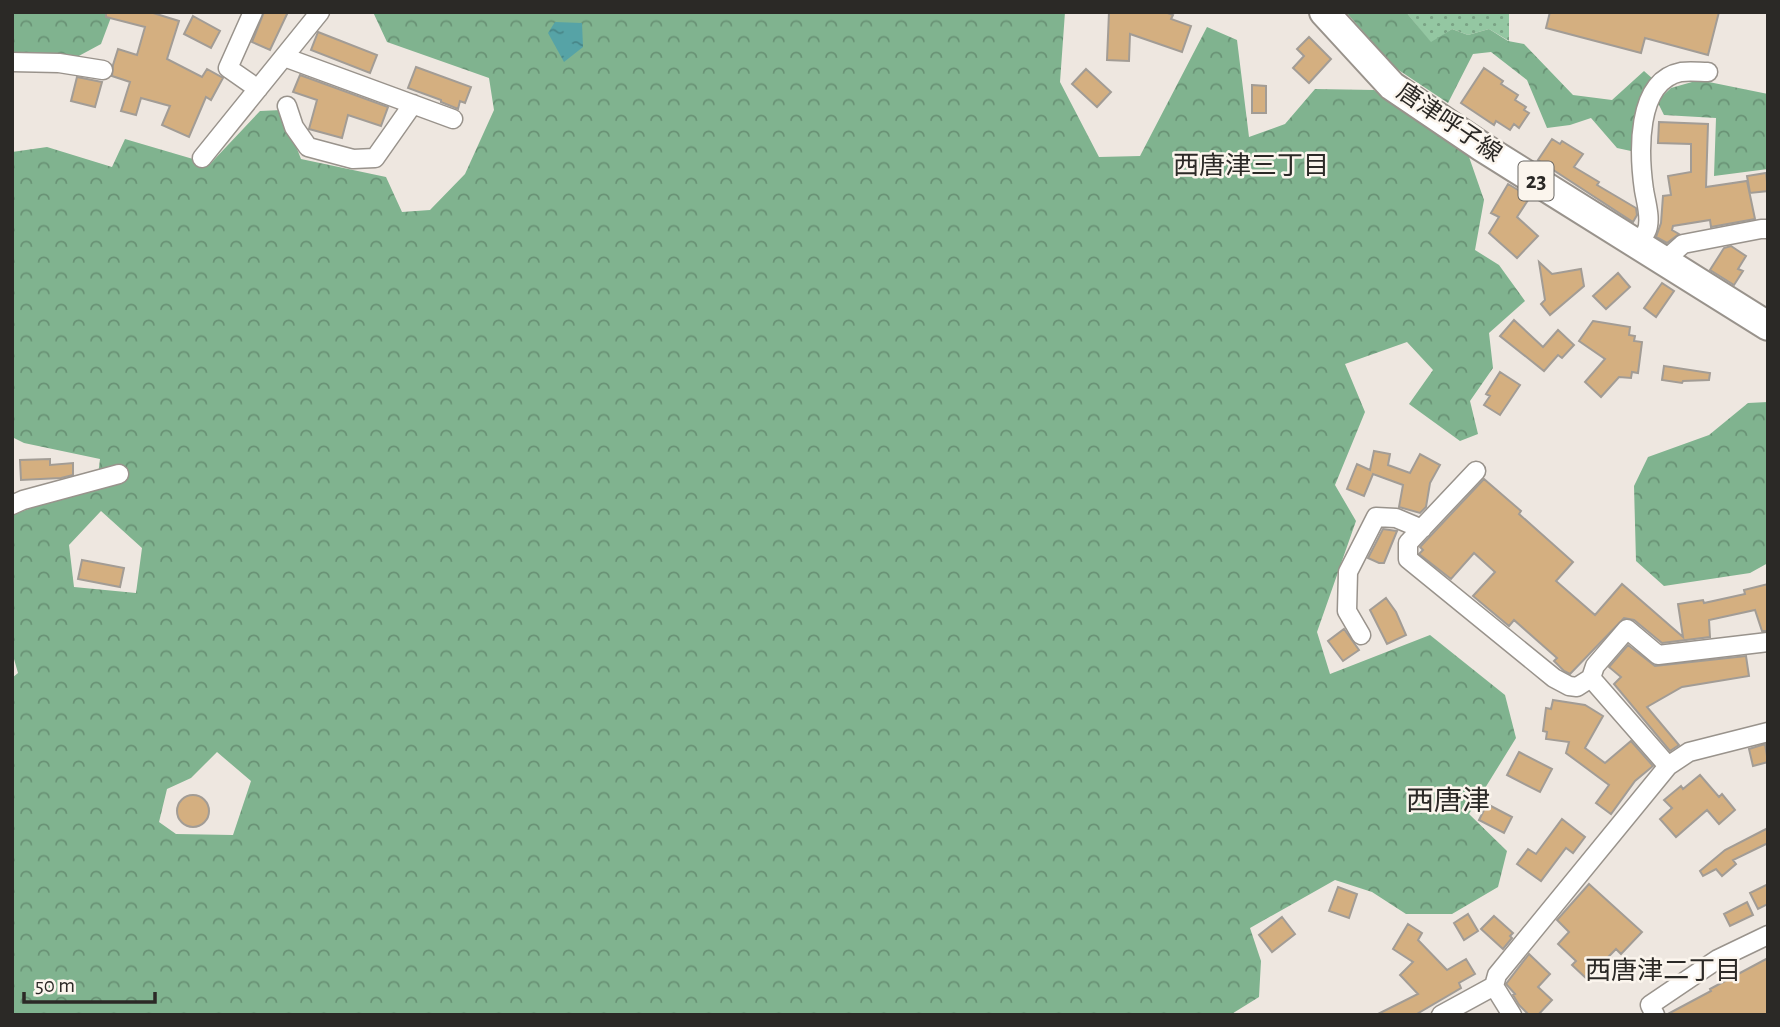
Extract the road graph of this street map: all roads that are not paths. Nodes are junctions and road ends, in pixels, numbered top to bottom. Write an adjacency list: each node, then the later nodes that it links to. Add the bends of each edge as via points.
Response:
1 (253, 12): 8 (street, via 228,68)
2 (320, 12): 4 (street)
3 (1324, 12): 14 (main road, 唐津呼子線 / 23, via 1392,86)
4 (284, 57): 8 (street); 9 (street)
5 (12, 62): 6 (street)
6 (103, 70)
7 (1709, 72): 14 (street, via 1680,72 1664,80 1646,105 1641,132 1648,218 1646,231)
8 (258, 89): 12 (street)
9 (413, 104): 10 (street, via 375,158 353,159 308,147); 11 (street)
10 (287, 106)
11 (453, 119)
12 (202, 158)
13 (1768, 229): 15 (street, via 1683,244)
14 (1635, 244): 15 (main road, 唐津呼子線 / 23)
15 (1663, 261): 16 (main road, 唐津呼子線 / 23)
16 (1768, 326)
17 (1476, 471): 20 (street)
18 (119, 474): 19 (street)
19 (12, 505)
20 (1422, 529): 21 (street, via 1396,518 1376,517 1348,572 1347,611); 23 (street, via 1408,543 1408,559 1554,678 1577,687)
21 (1361, 635)
22 (1768, 642): 23 (street, via 1658,655 1627,629 1595,666)
23 (1591, 678): 25 (street)
24 (1768, 732): 25 (street, via 1689,752)
25 (1668, 766): 27 (street, via 1497,975)
26 (1768, 935): 30 (street, via 1718,959 1650,1005)
27 (1494, 986): 28 (street); 29 (street)
28 (1441, 1015)
29 (1512, 1015)
30 (1655, 1015)

